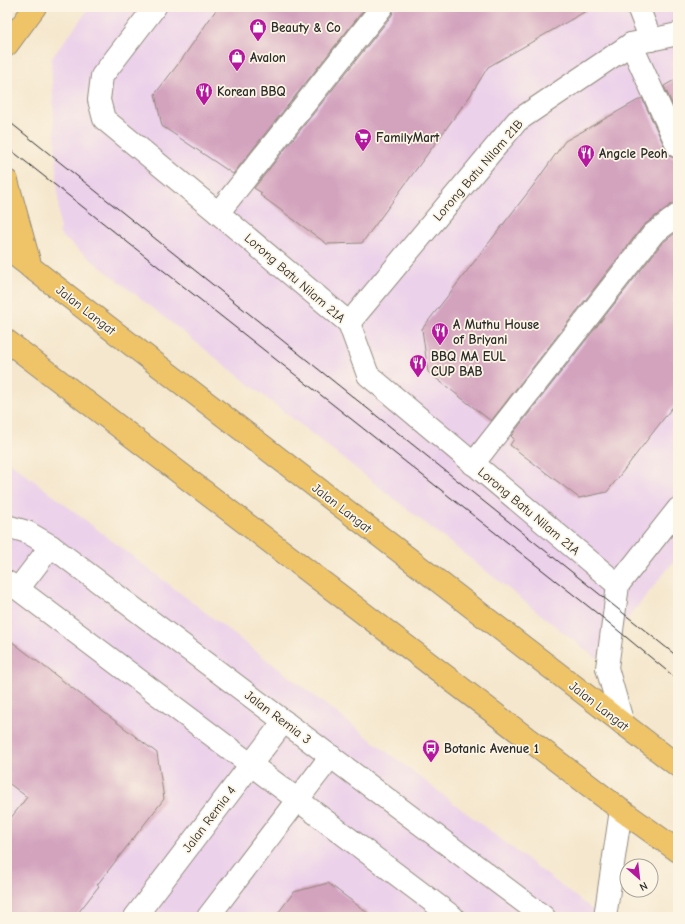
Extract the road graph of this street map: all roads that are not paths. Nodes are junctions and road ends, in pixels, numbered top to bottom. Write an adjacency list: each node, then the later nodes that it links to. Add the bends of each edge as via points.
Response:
1 (35, 7): 7 (main road)
2 (155, 7): 10 (street, Lorong Batu Nilam 21A, via 102,76 99,100 104,119)
3 (382, 7): 10 (street)
4 (638, 7): 6 (street)
5 (678, 34): 6 (street, Lorong Batu Nilam 21B)
6 (641, 42): 8 (street); 14 (street, Lorong Batu Nilam 21B, via 517,121)
7 (7, 45)
8 (678, 146)
9 (7, 181): 13 (main road)
10 (218, 213): 14 (street, Lorong Batu Nilam 21A)
11 (678, 215): 17 (street, via 653,234)
12 (7, 249): 13 (main road, Jalan Langat)
13 (31, 268): 24 (main road, Jalan Langat)
14 (348, 323): 17 (street, Lorong Batu Nilam 21A, via 368,375)
15 (7, 341): 16 (main road)
16 (16, 351): 29 (main road)
17 (473, 464): 22 (street, Lorong Batu Nilam 21A)
18 (678, 509): 22 (street)
19 (7, 526): 20 (street, Jalan Remia 3, via 27,532)
20 (51, 546): 21 (street); 23 (street, Jalan Remia 3)
21 (13, 585): 26 (street)
22 (618, 585): 24 (street, via 607,668)
23 (284, 721): 25 (street, Jalan Remia 3); 26 (street, Jalan Remia 4)
24 (623, 724): 27 (main road, Jalan Langat)
25 (331, 756): 28 (street); 34 (street, Jalan Remia 3)
26 (251, 764): 28 (street); 31 (street, Jalan Remia 4)
27 (678, 766)
28 (297, 800): 32 (street); 33 (street)
29 (621, 810): 30 (main road); 35 (street)
30 (678, 851)
31 (134, 917)
32 (208, 917)
33 (453, 917)
34 (544, 917)
35 (606, 917)

